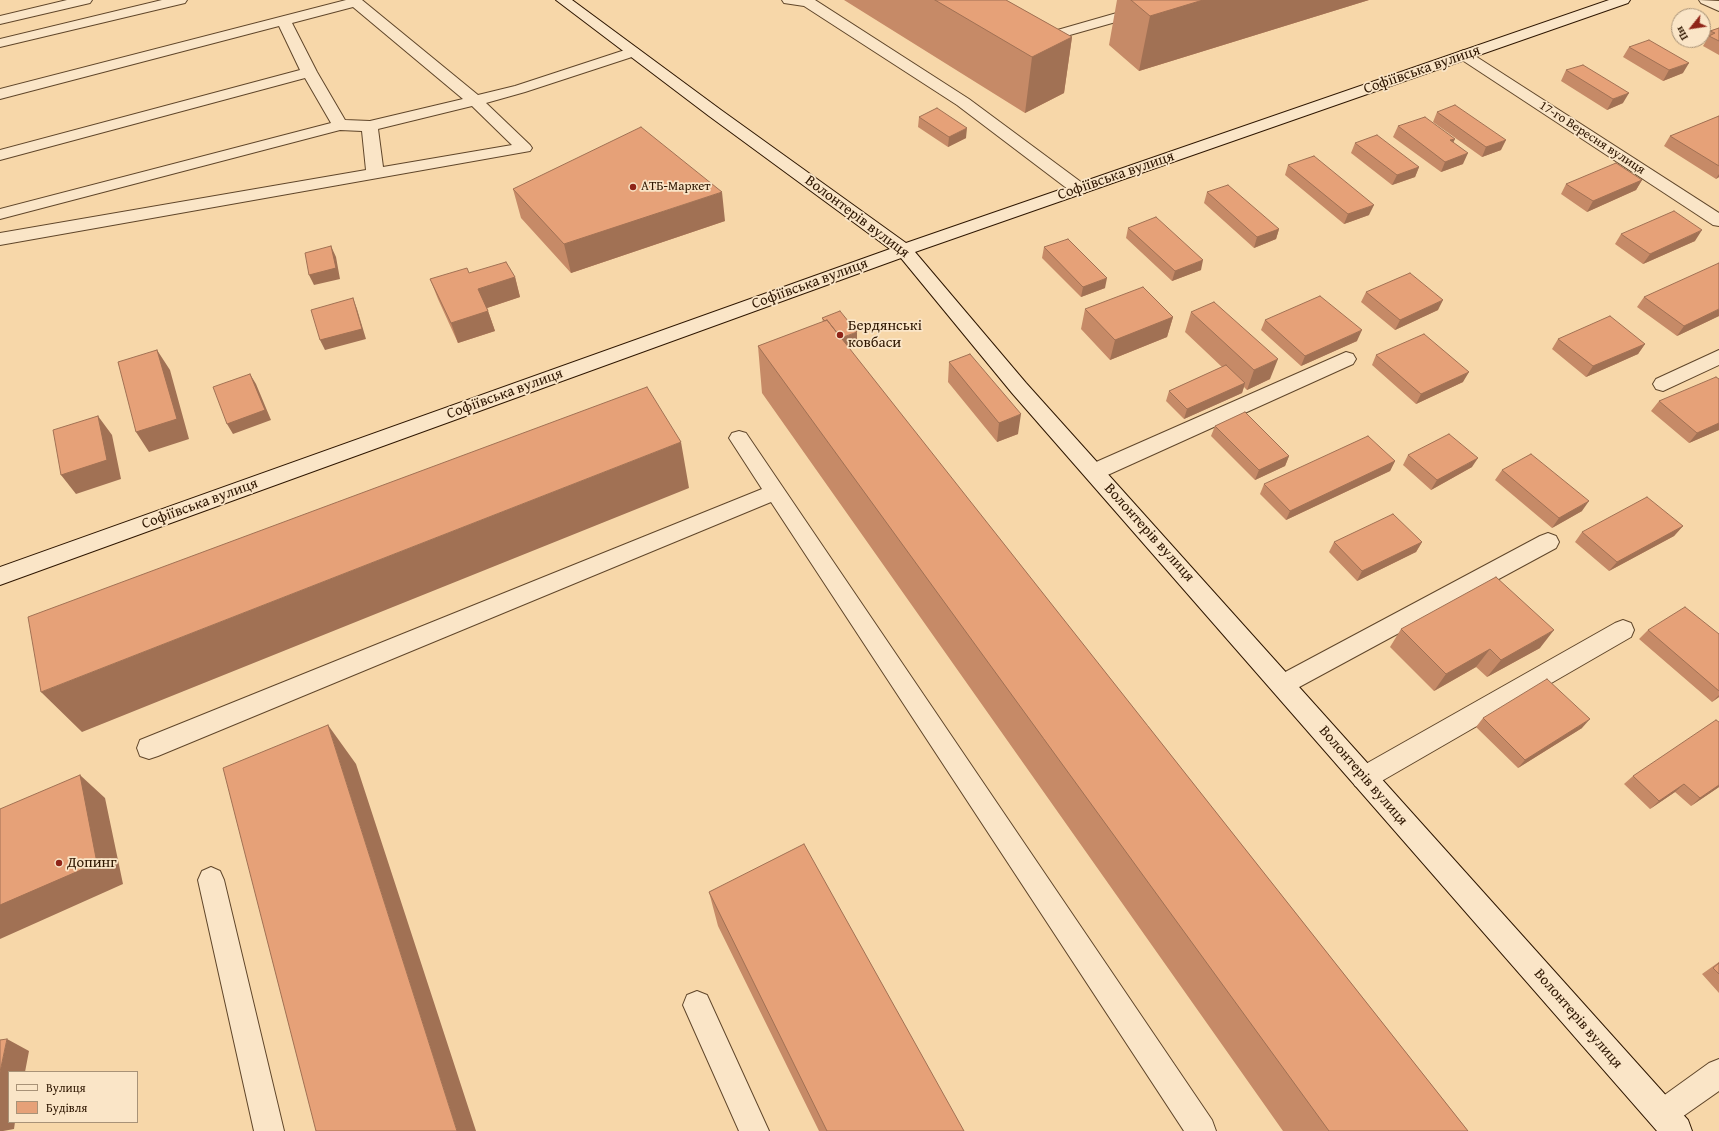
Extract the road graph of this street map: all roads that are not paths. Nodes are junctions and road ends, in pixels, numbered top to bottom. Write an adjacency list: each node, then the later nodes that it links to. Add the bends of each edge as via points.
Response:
1 (85, 0): 10 (street)
2 (180, 0): 13 (street)
3 (563, 0): 14 (street, Волонтерів вулиця)
4 (789, 0): 23 (street, via 808,2 963,102)
5 (1178, 0): 12 (street, via 1038,40)
6 (1623, 0): 15 (street, Софіївська вулиця)
7 (1706, 0): 9 (street)
8 (354, 1): 11 (street); 18 (street)
9 (1719, 7)
10 (0, 20)
11 (283, 20): 16 (street); 17 (street)
12 (1024, 33)
13 (0, 43)
14 (633, 52): 18 (street); 27 (street, Волонтерів вулиця)
15 (1464, 55): 23 (street, Софіївська вулиця); 25 (street, 17-го Вересня вулиця)
16 (309, 72): 19 (street); 21 (street)
17 (0, 94)
18 (475, 101): 20 (street); 22 (street, via 524,148)
19 (340, 125): 20 (street); 24 (street)
20 (370, 126): 22 (street)
21 (0, 155)
22 (375, 174): 26 (street)
23 (1079, 189): 27 (street, Софіївська вулиця)
24 (0, 214)
25 (1719, 221)
26 (0, 239)
27 (904, 250): 32 (street, Волонтерів вулиця, via 1019,388); 35 (street, Софіївська вулиця)
28 (1719, 357): 30 (street)
29 (1346, 359): 32 (street)
30 (1663, 384)
31 (739, 438): 33 (street)
32 (1094, 472): 37 (street, Волонтерів вулиця)
33 (775, 492): 38 (street); 46 (street)
34 (1548, 542): 37 (street)
35 (0, 576)
36 (1623, 630): 39 (street)
37 (1282, 685): 39 (street, Волонтерів вулиця)
38 (149, 748)
39 (1364, 778): 43 (street, Волонтерів вулиця)
40 (211, 880): 44 (street)
41 (697, 1005): 45 (street)
42 (1719, 1073): 43 (street)
43 (1669, 1123)
44 (269, 1131)
45 (754, 1131)
46 (1201, 1131)

